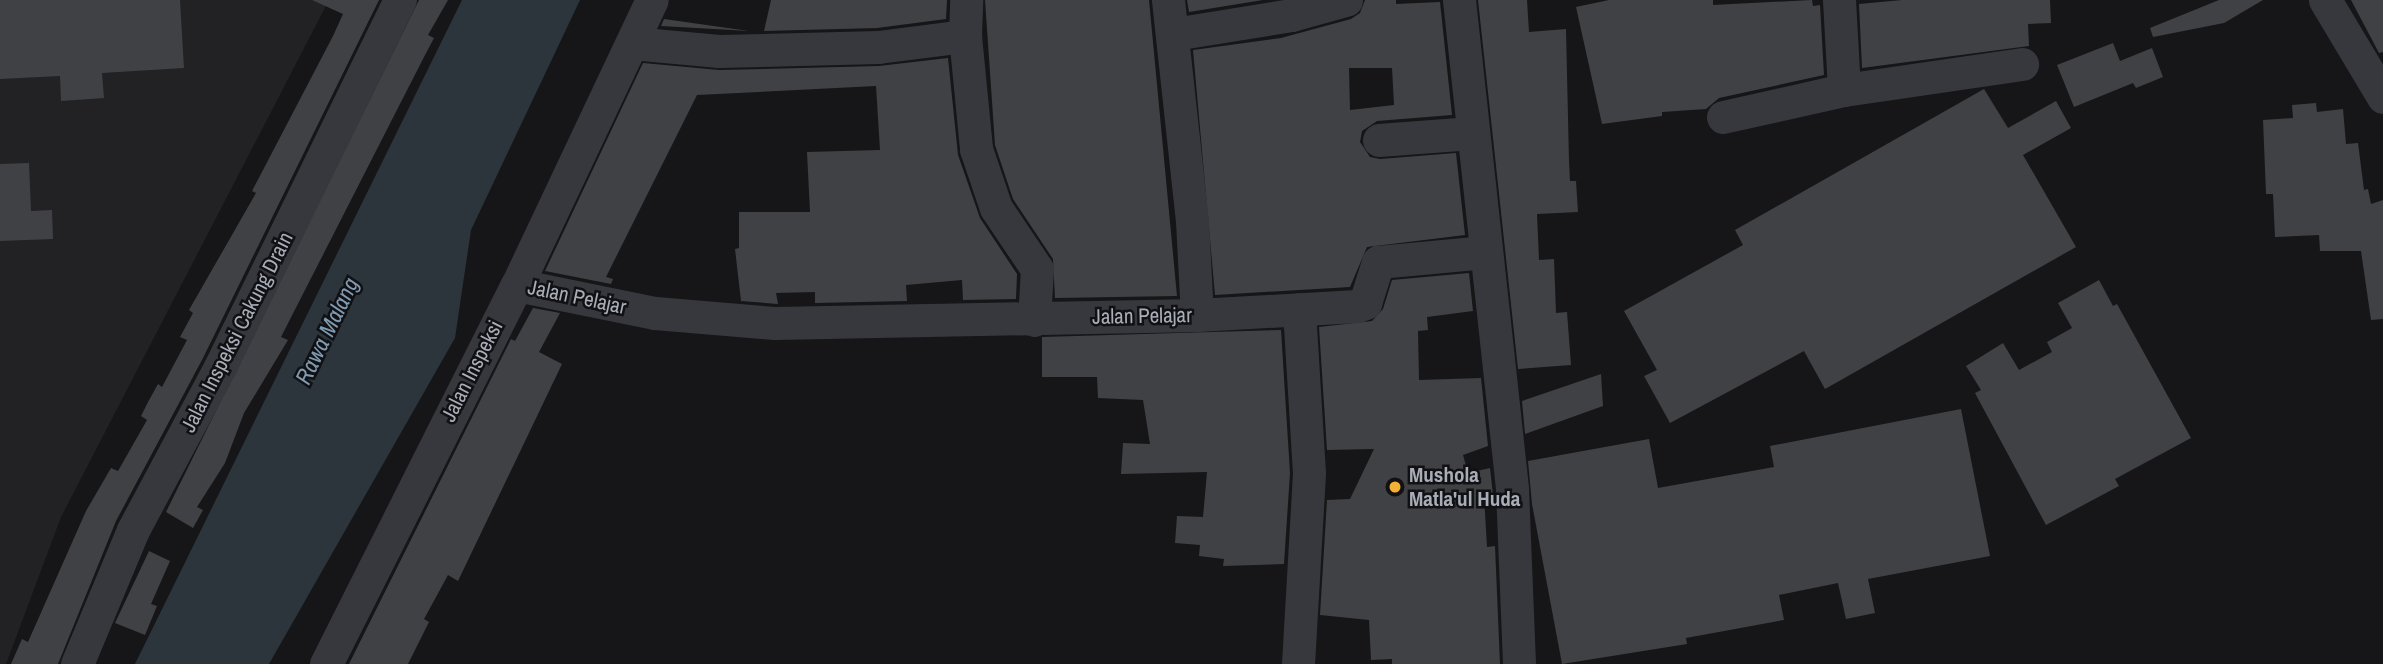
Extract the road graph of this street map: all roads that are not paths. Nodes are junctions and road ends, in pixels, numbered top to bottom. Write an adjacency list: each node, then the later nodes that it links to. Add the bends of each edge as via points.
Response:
1 (400, 0): 23 (street, Jalan Inspeksi Cakung Drain, via 220,367 133,530)
2 (652, 0): 11 (street, Jalan Inspeksi)
3 (966, 0): 10 (street)
4 (1168, 0): 9 (street)
5 (1346, 0): 9 (street, via 1291,15)
6 (1459, 0): 16 (street)
7 (1839, 0): 13 (street)
8 (2325, 0): 14 (street)
9 (1174, 34): 21 (street)
10 (965, 36): 11 (street, via 878,47 719,51); 22 (street, via 976,149 996,208 1037,269)
11 (632, 43): 19 (street, Jalan Inspeksi)
12 (2022, 64): 13 (street)
13 (1844, 90): 15 (street)
14 (2383, 97)
15 (1723, 117)
16 (1472, 133): 17 (street); 18 (street)
17 (1378, 140)
18 (1486, 252): 20 (street, Jalan Pelajar, via 1386,259 1378,262 1365,303); 26 (street, via 1512,489)
19 (517, 285): 22 (street, Jalan Pelajar, via 634,309 741,321); 24 (street, Jalan Inspeksi)
20 (1299, 309): 21 (street, Jalan Pelajar); 25 (street, via 1309,473)
21 (1197, 316): 22 (street, Jalan Pelajar)
22 (1034, 320)
23 (77, 664)
24 (326, 664)
25 (1298, 664)
26 (1519, 664)

